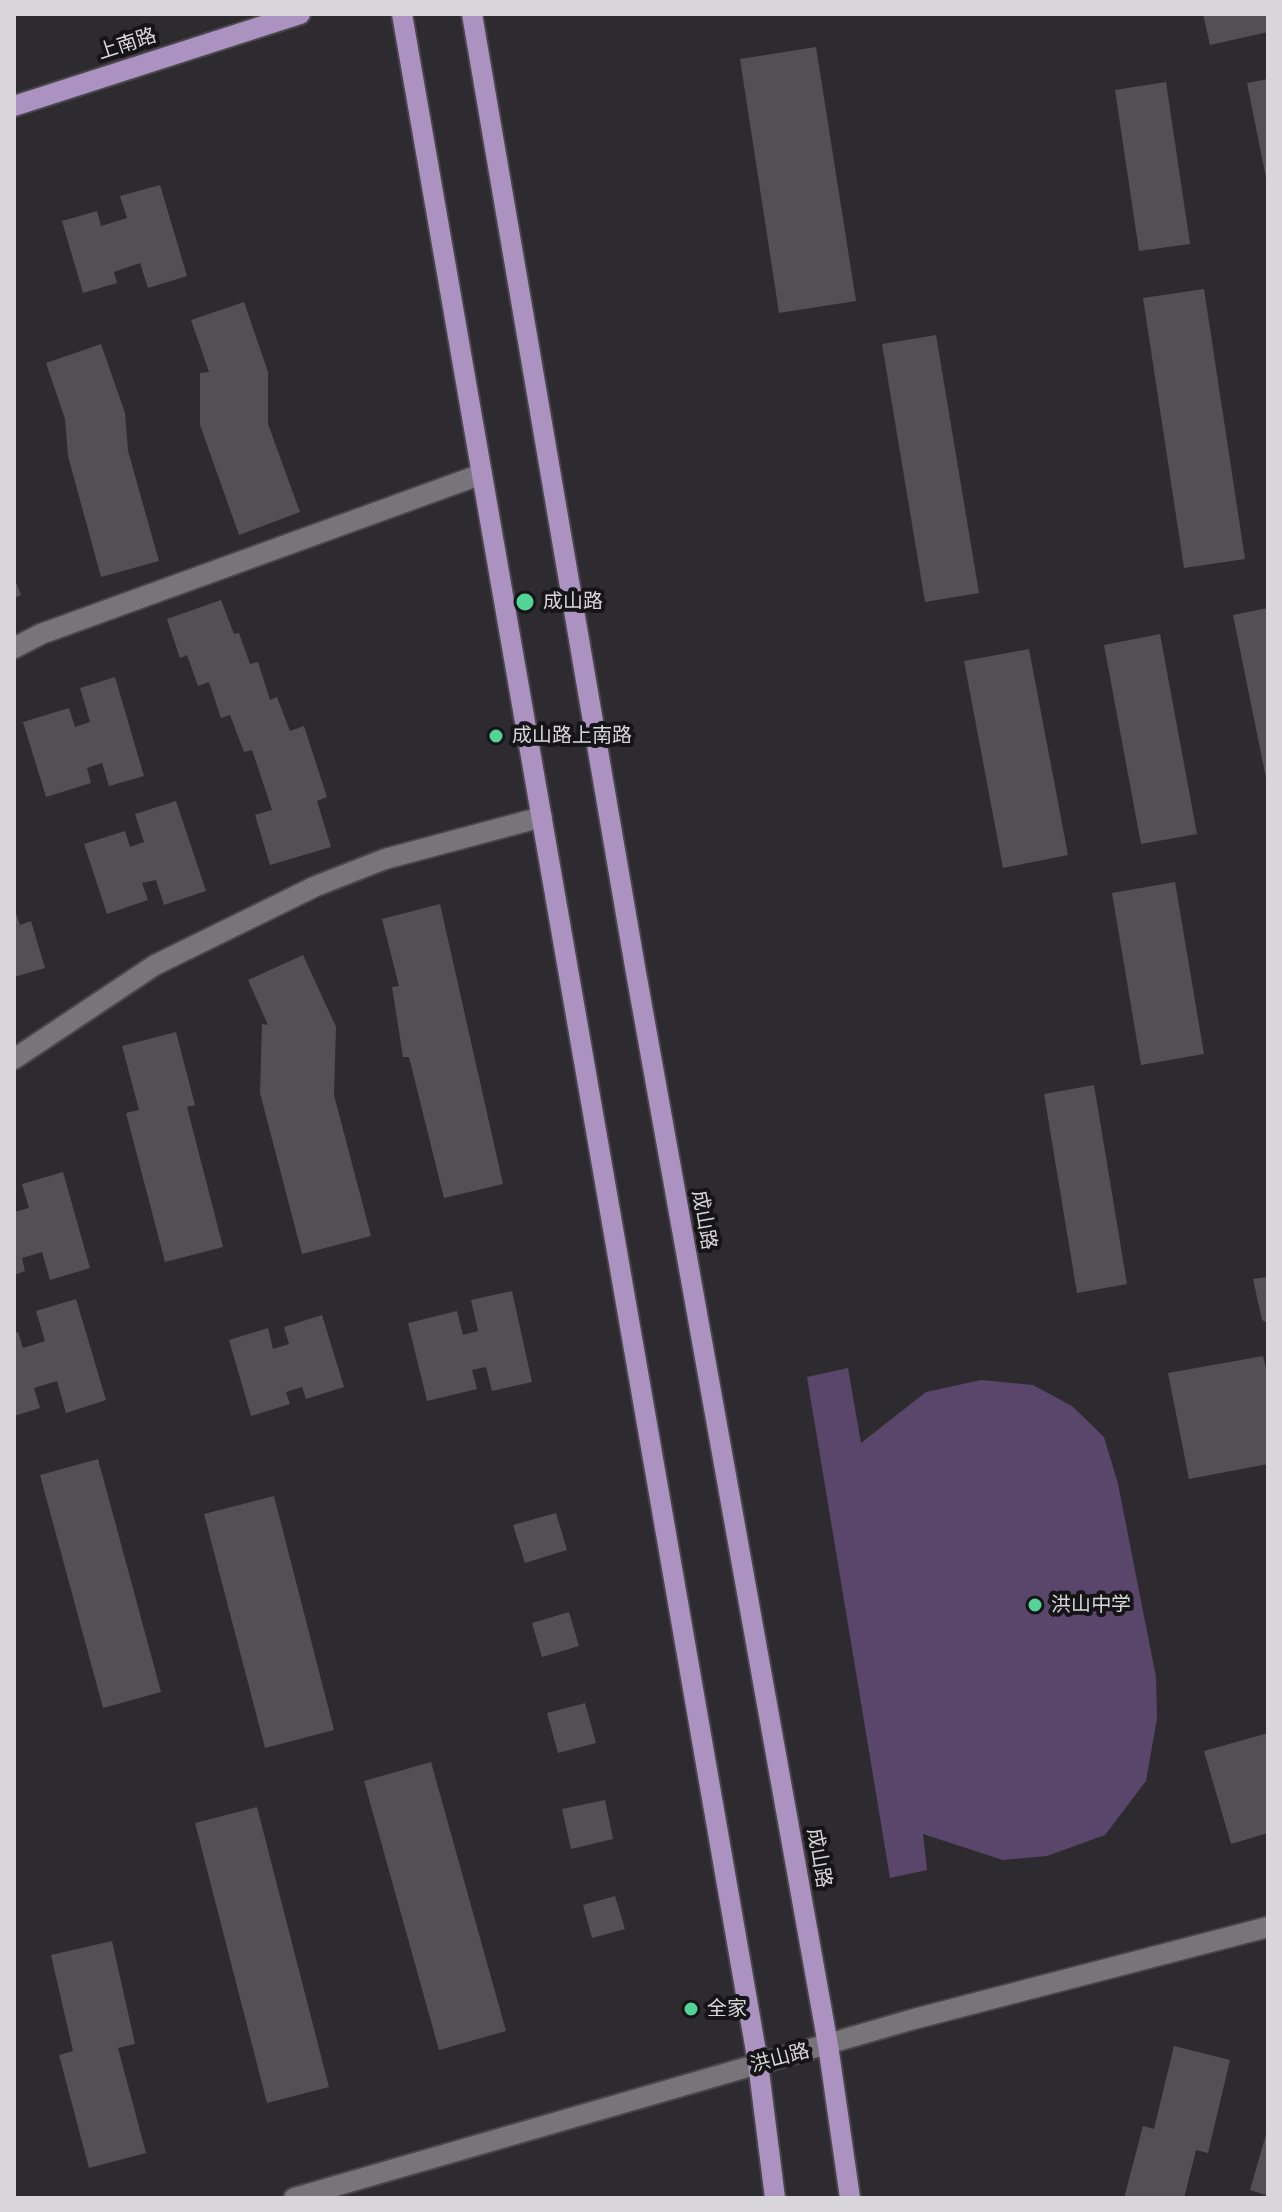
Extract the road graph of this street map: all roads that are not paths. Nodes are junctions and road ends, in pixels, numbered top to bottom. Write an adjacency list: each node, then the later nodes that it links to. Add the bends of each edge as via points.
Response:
1 (300, 14): 4 (main road, 上南路)
2 (402, 14): 5 (main road)
3 (472, 14): 10 (main road, 成山路, via 632,951)
4 (14, 106)
5 (482, 474): 6 (street); 7 (main road)
6 (14, 648)
7 (542, 817): 8 (street, via 385,859 316,886 155,965); 11 (main road)
8 (14, 1059)
9 (1268, 1927): 10 (street, 洪山路)
10 (828, 2045): 11 (street, 洪山路); 14 (main road, 成山路)
11 (758, 2063): 12 (street, 洪山路); 13 (main road)
12 (294, 2198)
13 (775, 2198)
14 (850, 2198)

